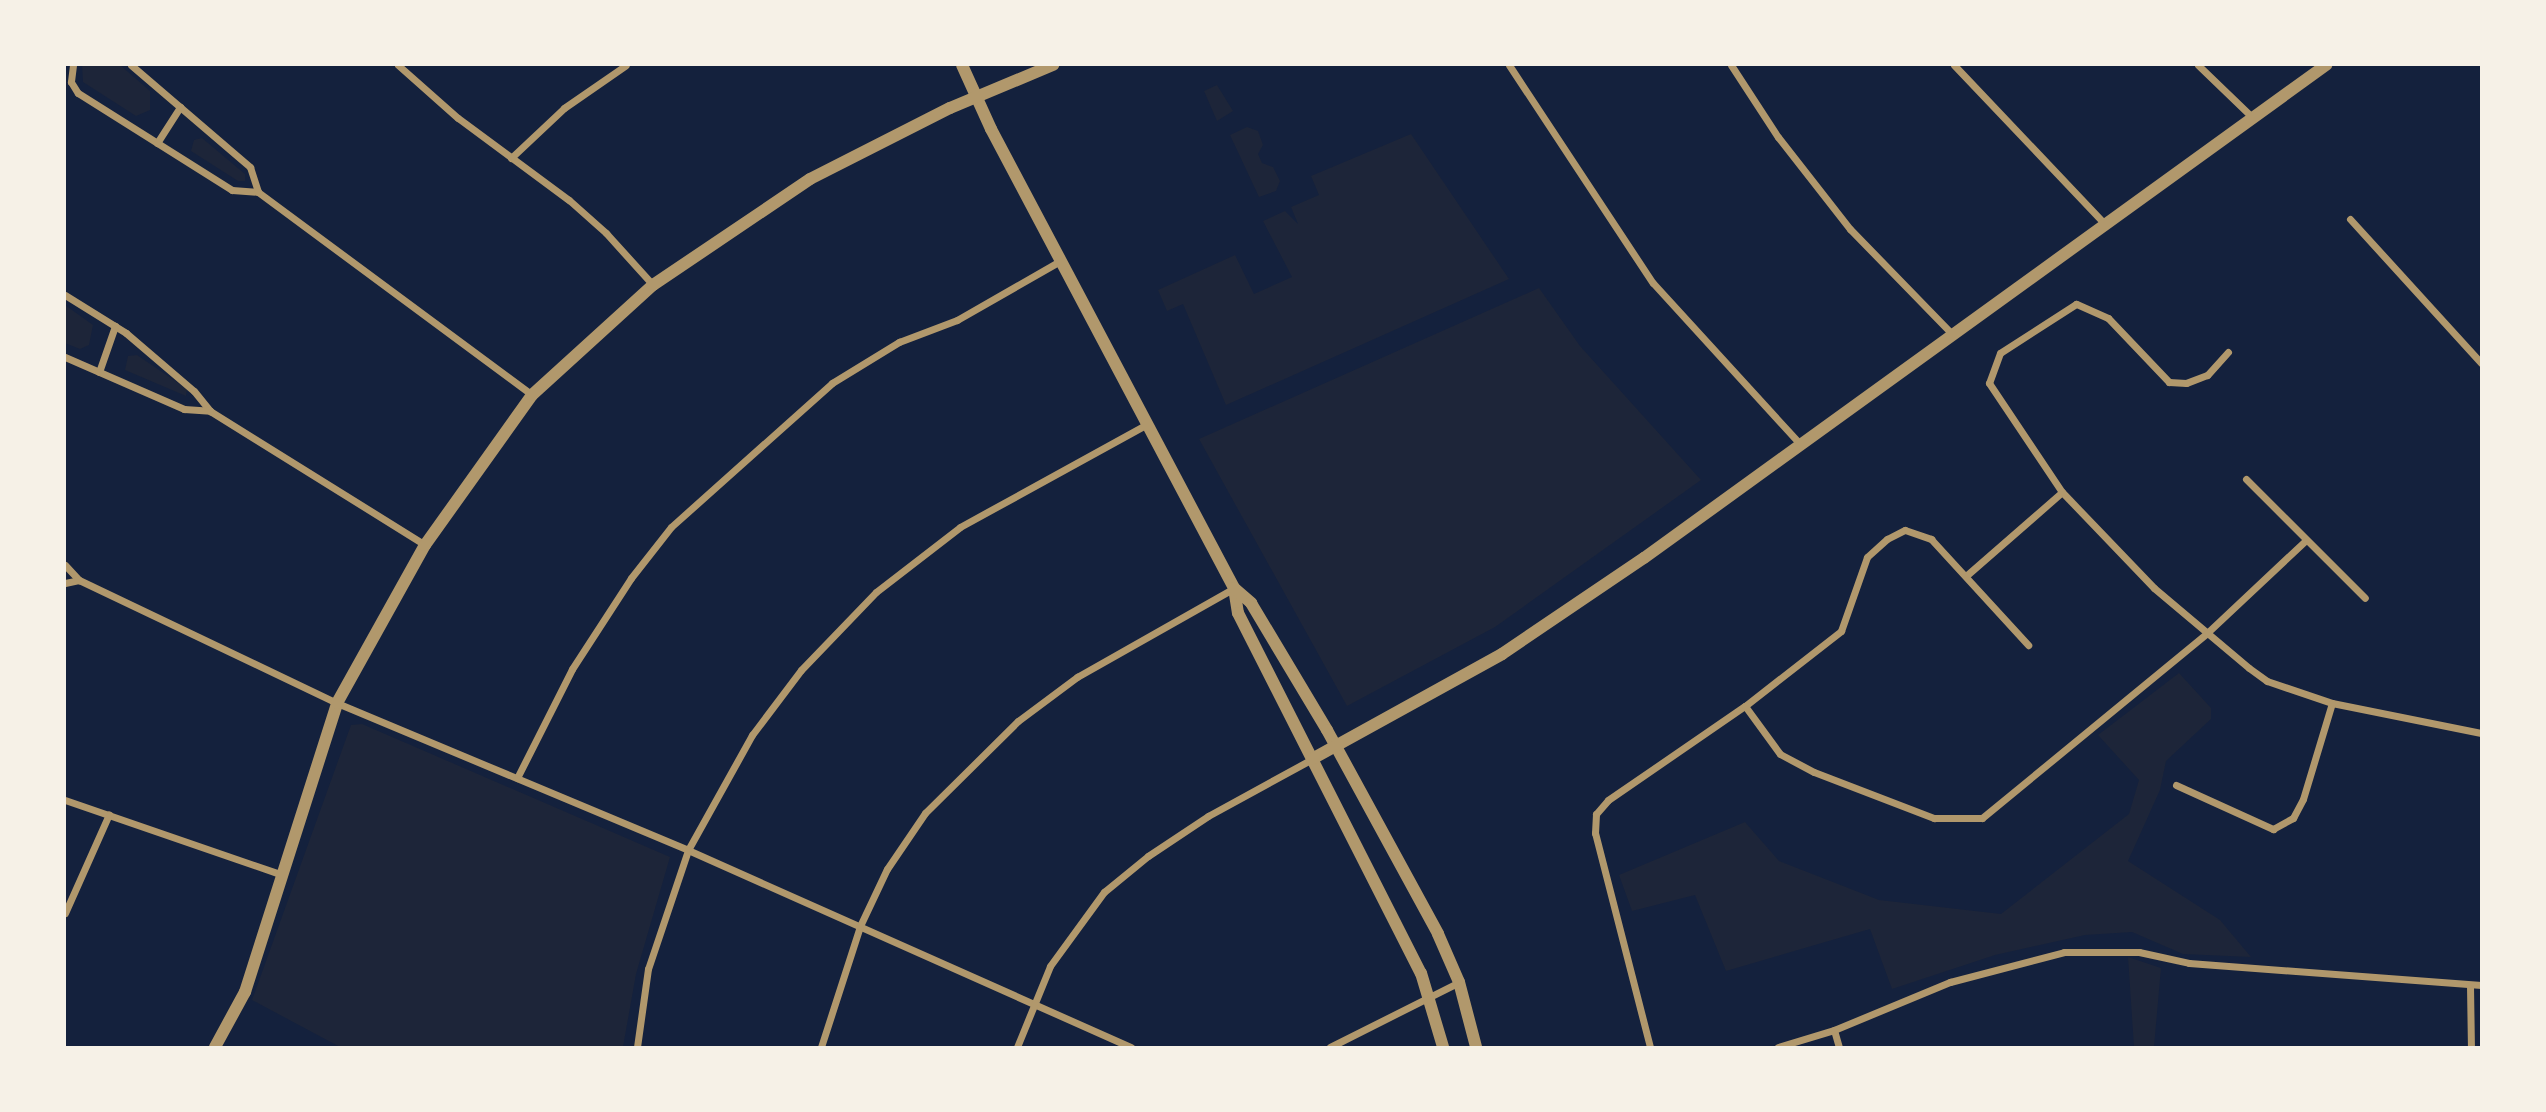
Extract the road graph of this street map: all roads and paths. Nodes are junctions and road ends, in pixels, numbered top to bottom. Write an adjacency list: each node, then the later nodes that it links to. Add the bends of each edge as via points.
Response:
1 (73, 65): 15 (street, via 71,82 78,93)
2 (131, 65): 13 (street)
3 (398, 65): 16 (street)
4 (626, 65): 16 (street, via 564,108)
5 (962, 65): 12 (street)
6 (1053, 65): 12 (street)
7 (1509, 65): 32 (street, via 1653,283)
8 (1731, 65): 24 (street, via 1778,137 1850,229)
9 (1954, 65): 19 (street)
10 (2198, 65): 14 (street)
11 (2326, 65): 14 (street)
12 (975, 96): 20 (street); 21 (street, via 810,179)
13 (180, 107): 15 (street); 17 (street, via 250,167)
14 (2253, 118): 19 (street)
15 (158, 143): 17 (street, via 232,190)
16 (511, 158): 21 (street, via 607,233)
17 (258, 192): 29 (street)
18 (2350, 219): 27 (street)
19 (2106, 225): 24 (street)
20 (1060, 261): 31 (street); 51 (street, via 957,320 899,342 832,383 671,527 631,578 572,669)
21 (653, 285): 29 (street)
22 (65, 295): 23 (street)
23 (115, 326): 28 (street); 30 (street, via 194,391)
24 (1954, 335): 32 (street)
25 (2228, 352): 34 (street, via 2207,375 2186,383 2169,382 2108,318 2076,304 2000,353 1989,383)
26 (65, 357): 28 (street)
27 (2481, 363)
28 (99, 372): 30 (street, via 184,409)
29 (533, 395): 36 (street)
30 (210, 411): 36 (street)
31 (1147, 424): 41 (street); 55 (street, via 991,508 876,592 801,670 752,735)
32 (1802, 445): 49 (street, via 1502,654)
33 (2246, 479): 35 (street)
34 (2062, 492): 38 (street); 43 (street, via 2154,589)
35 (2304, 542): 42 (street); 43 (street)
36 (425, 545): 45 (street)
37 (65, 565): 39 (street)
38 (1967, 575): 44 (street); 47 (street, via 1919,533 1905,530 1886,539 1867,557 1841,631)
39 (79, 580): 40 (street); 45 (street)
40 (65, 583)
41 (1234, 588): 49 (street, via 1251,603); 50 (street, via 1238,613); 58 (street, via 1077,677 1009,729 925,813 887,869)
42 (2365, 598)
43 (2207, 633): 46 (street, via 2267,681); 47 (street, via 1982,818 1934,818 1814,772 1780,754)
44 (2028, 645)
45 (337, 703): 51 (street); 56 (street)
46 (2332, 703): 48 (street); 52 (street, via 2303,799 2293,818 2273,830)
47 (1745, 706): 73 (street, via 1636,778 1596,814 1595,833)
48 (2481, 733)
49 (1336, 747): 50 (street); 59 (street)
50 (1312, 759): 62 (street); 63 (street, via 1208,816 1104,892 1068,938)
51 (517, 778): 55 (street)
52 (2176, 785)
53 (65, 800): 54 (street)
54 (109, 814): 56 (street); 57 (street)
55 (688, 850): 58 (street); 66 (street, via 648,969)
56 (280, 874): 65 (street, via 245,992)
57 (65, 913)
58 (860, 926): 63 (street); 67 (street)
59 (1459, 982): 62 (street); 72 (street)
60 (2481, 985): 61 (street)
61 (2470, 986): 64 (street, via 2189,963 2139,951 2064,952 1950,982); 76 (street)
62 (1429, 996): 70 (street); 71 (street)
63 (1032, 1002): 68 (street); 69 (street)
64 (1834, 1030): 74 (street); 75 (street)
65 (215, 1047)
66 (637, 1047)
67 (821, 1047)
68 (1017, 1047)
69 (1131, 1047)
70 (1330, 1047)
71 (1443, 1047)
72 (1476, 1047)
73 (1650, 1047)
74 (1778, 1047)
75 (1839, 1047)
76 (2472, 1047)

